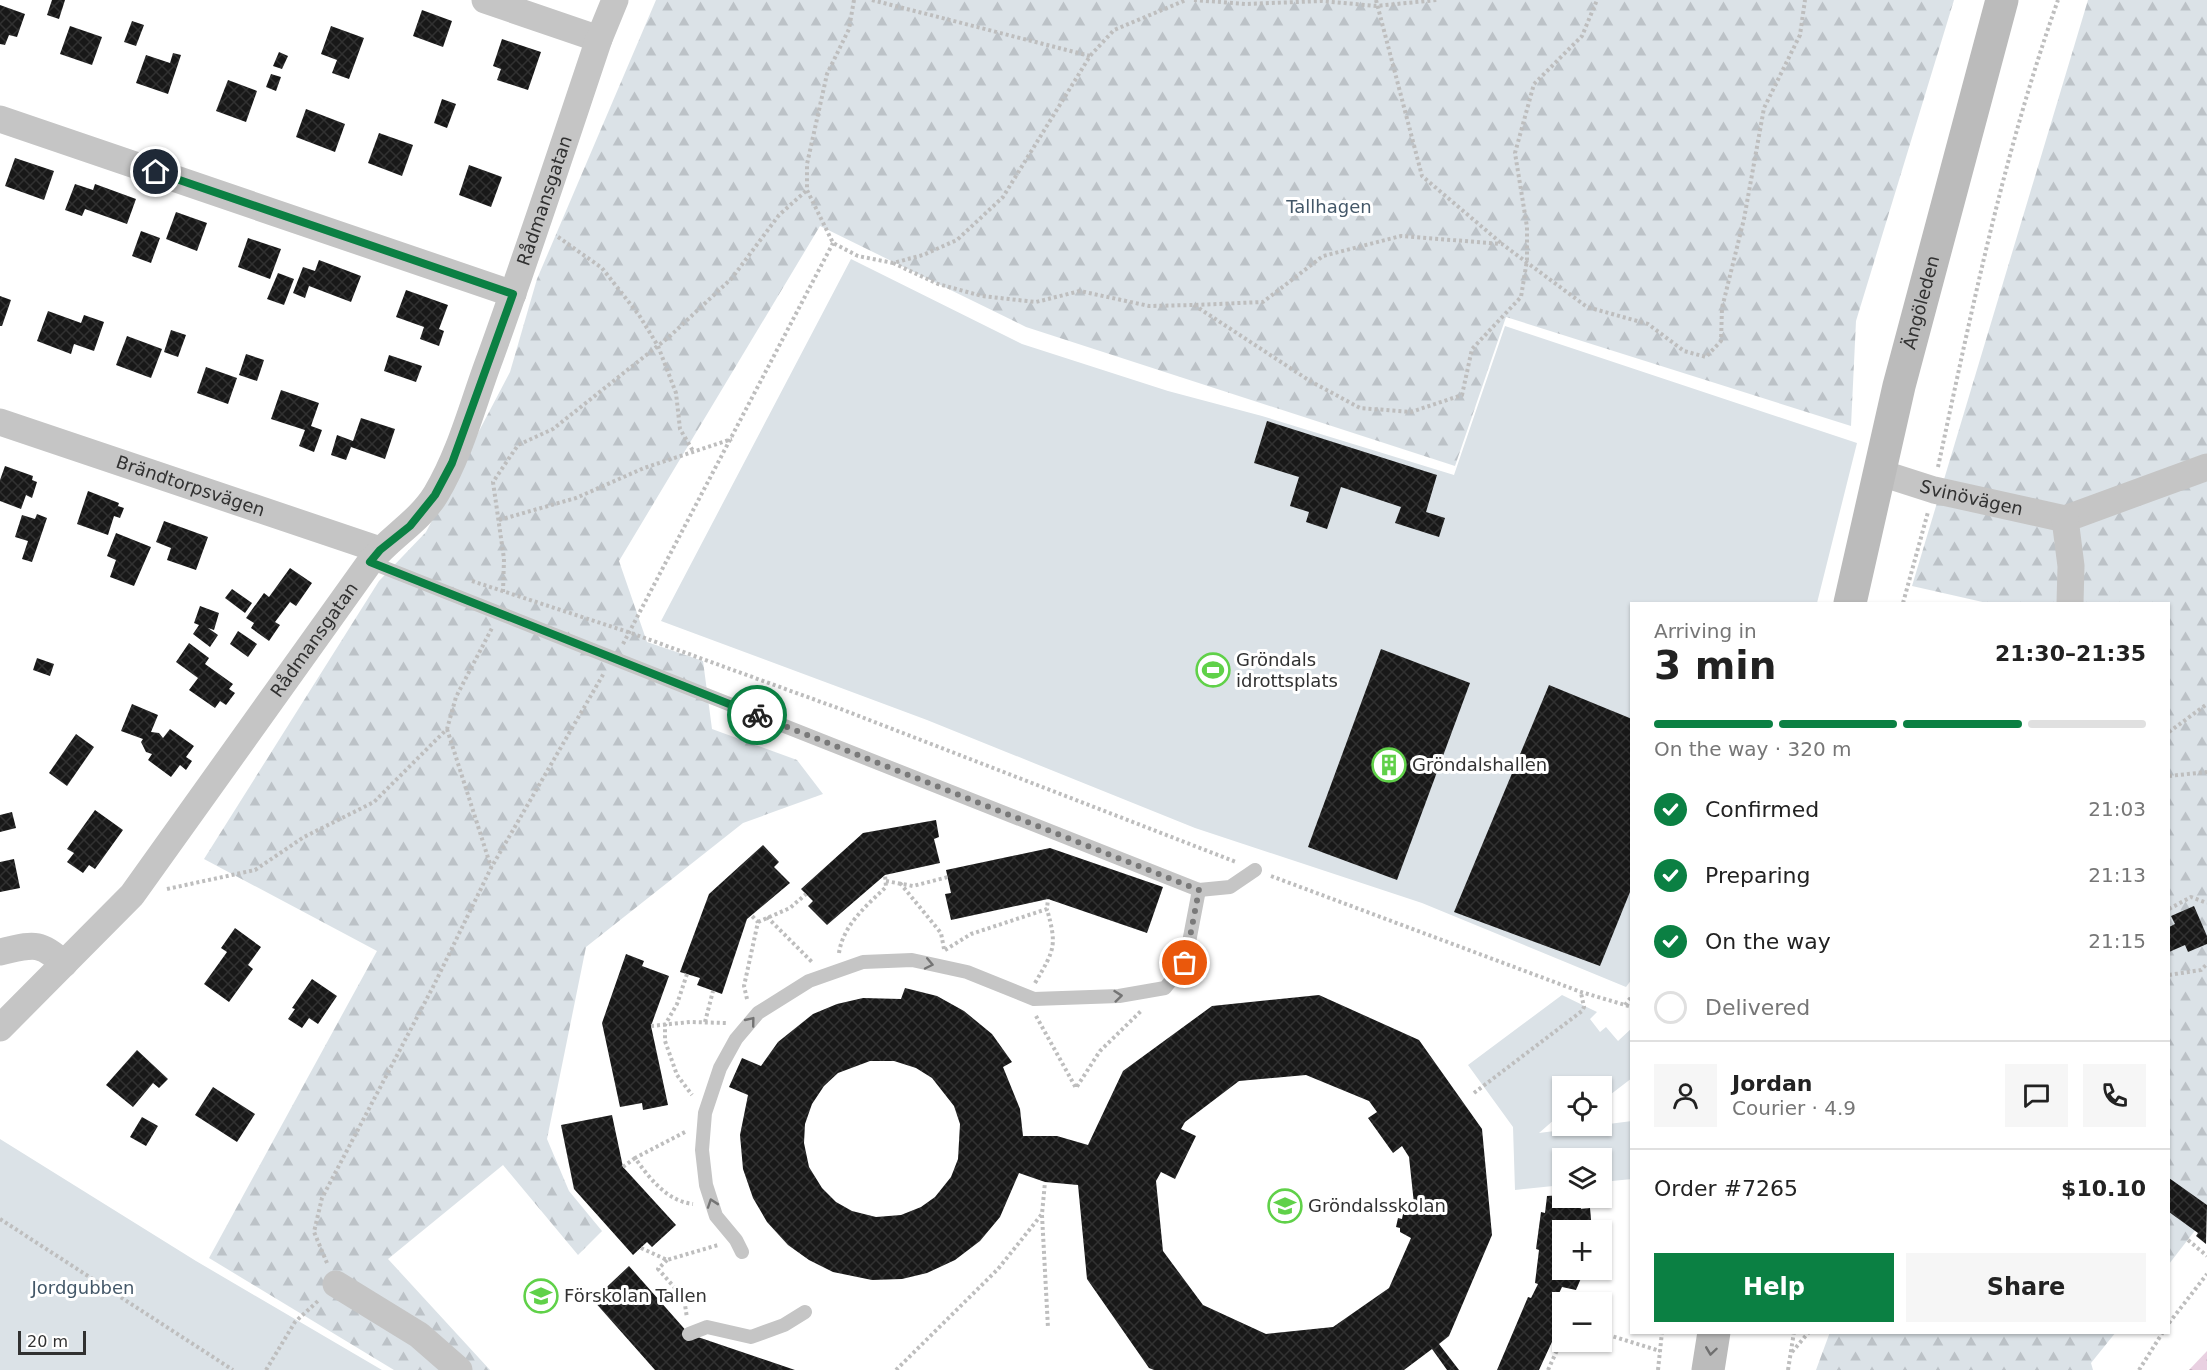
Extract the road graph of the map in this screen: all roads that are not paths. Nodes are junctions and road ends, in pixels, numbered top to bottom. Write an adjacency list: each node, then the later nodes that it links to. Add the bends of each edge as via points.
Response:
1 (485, 0): 4 (street)
2 (615, 0): 4 (street, Rådmansgatan)
3 (2002, 1): 9 (main road, Ängöleden, via 1899,386)
4 (599, 39): 6 (street, Rådmansgatan)
5 (0, 119): 6 (street)
6 (513, 294): 11 (street, Rådmansgatan, via 444,479 410,526)
7 (0, 422): 11 (street, Brändtorpsvägen)
8 (2207, 467): 10 (street)
9 (1881, 472): 10 (street, Svinövägen, via 1934,490); 12 (main road, Ängöleden)
10 (2065, 519): 13 (street, via 2071,567)
11 (375, 556): 15 (lane, via 496,612); 17 (street, Rådmansgatan, via 132,895)
12 (1850, 602)
13 (2070, 602)
14 (1255, 870): 15 (lane, via 1230,887)
15 (1199, 890): 19 (lane, one-way to 15, via 716,1216 706,1185 702,1150 705,1117 720,1068 758,1013 809,981 863,962 912,960 950,968 1034,999 1119,996 1165,988 1185,963)
16 (0, 952): 17 (street, via 37,944)
17 (64, 964): 18 (street, Rådmansgatan)
18 (0, 1028)
19 (739, 1246)
20 (336, 1284): 25 (street, via 419,1335)
21 (805, 1312): 22 (lane, via 751,1337 707,1327)
22 (689, 1334)
23 (1713, 1334): 26 (main road, one-way to 26)
24 (1736, 1334): 27 (main road)
25 (459, 1370)
26 (1708, 1370)
27 (1731, 1370)

